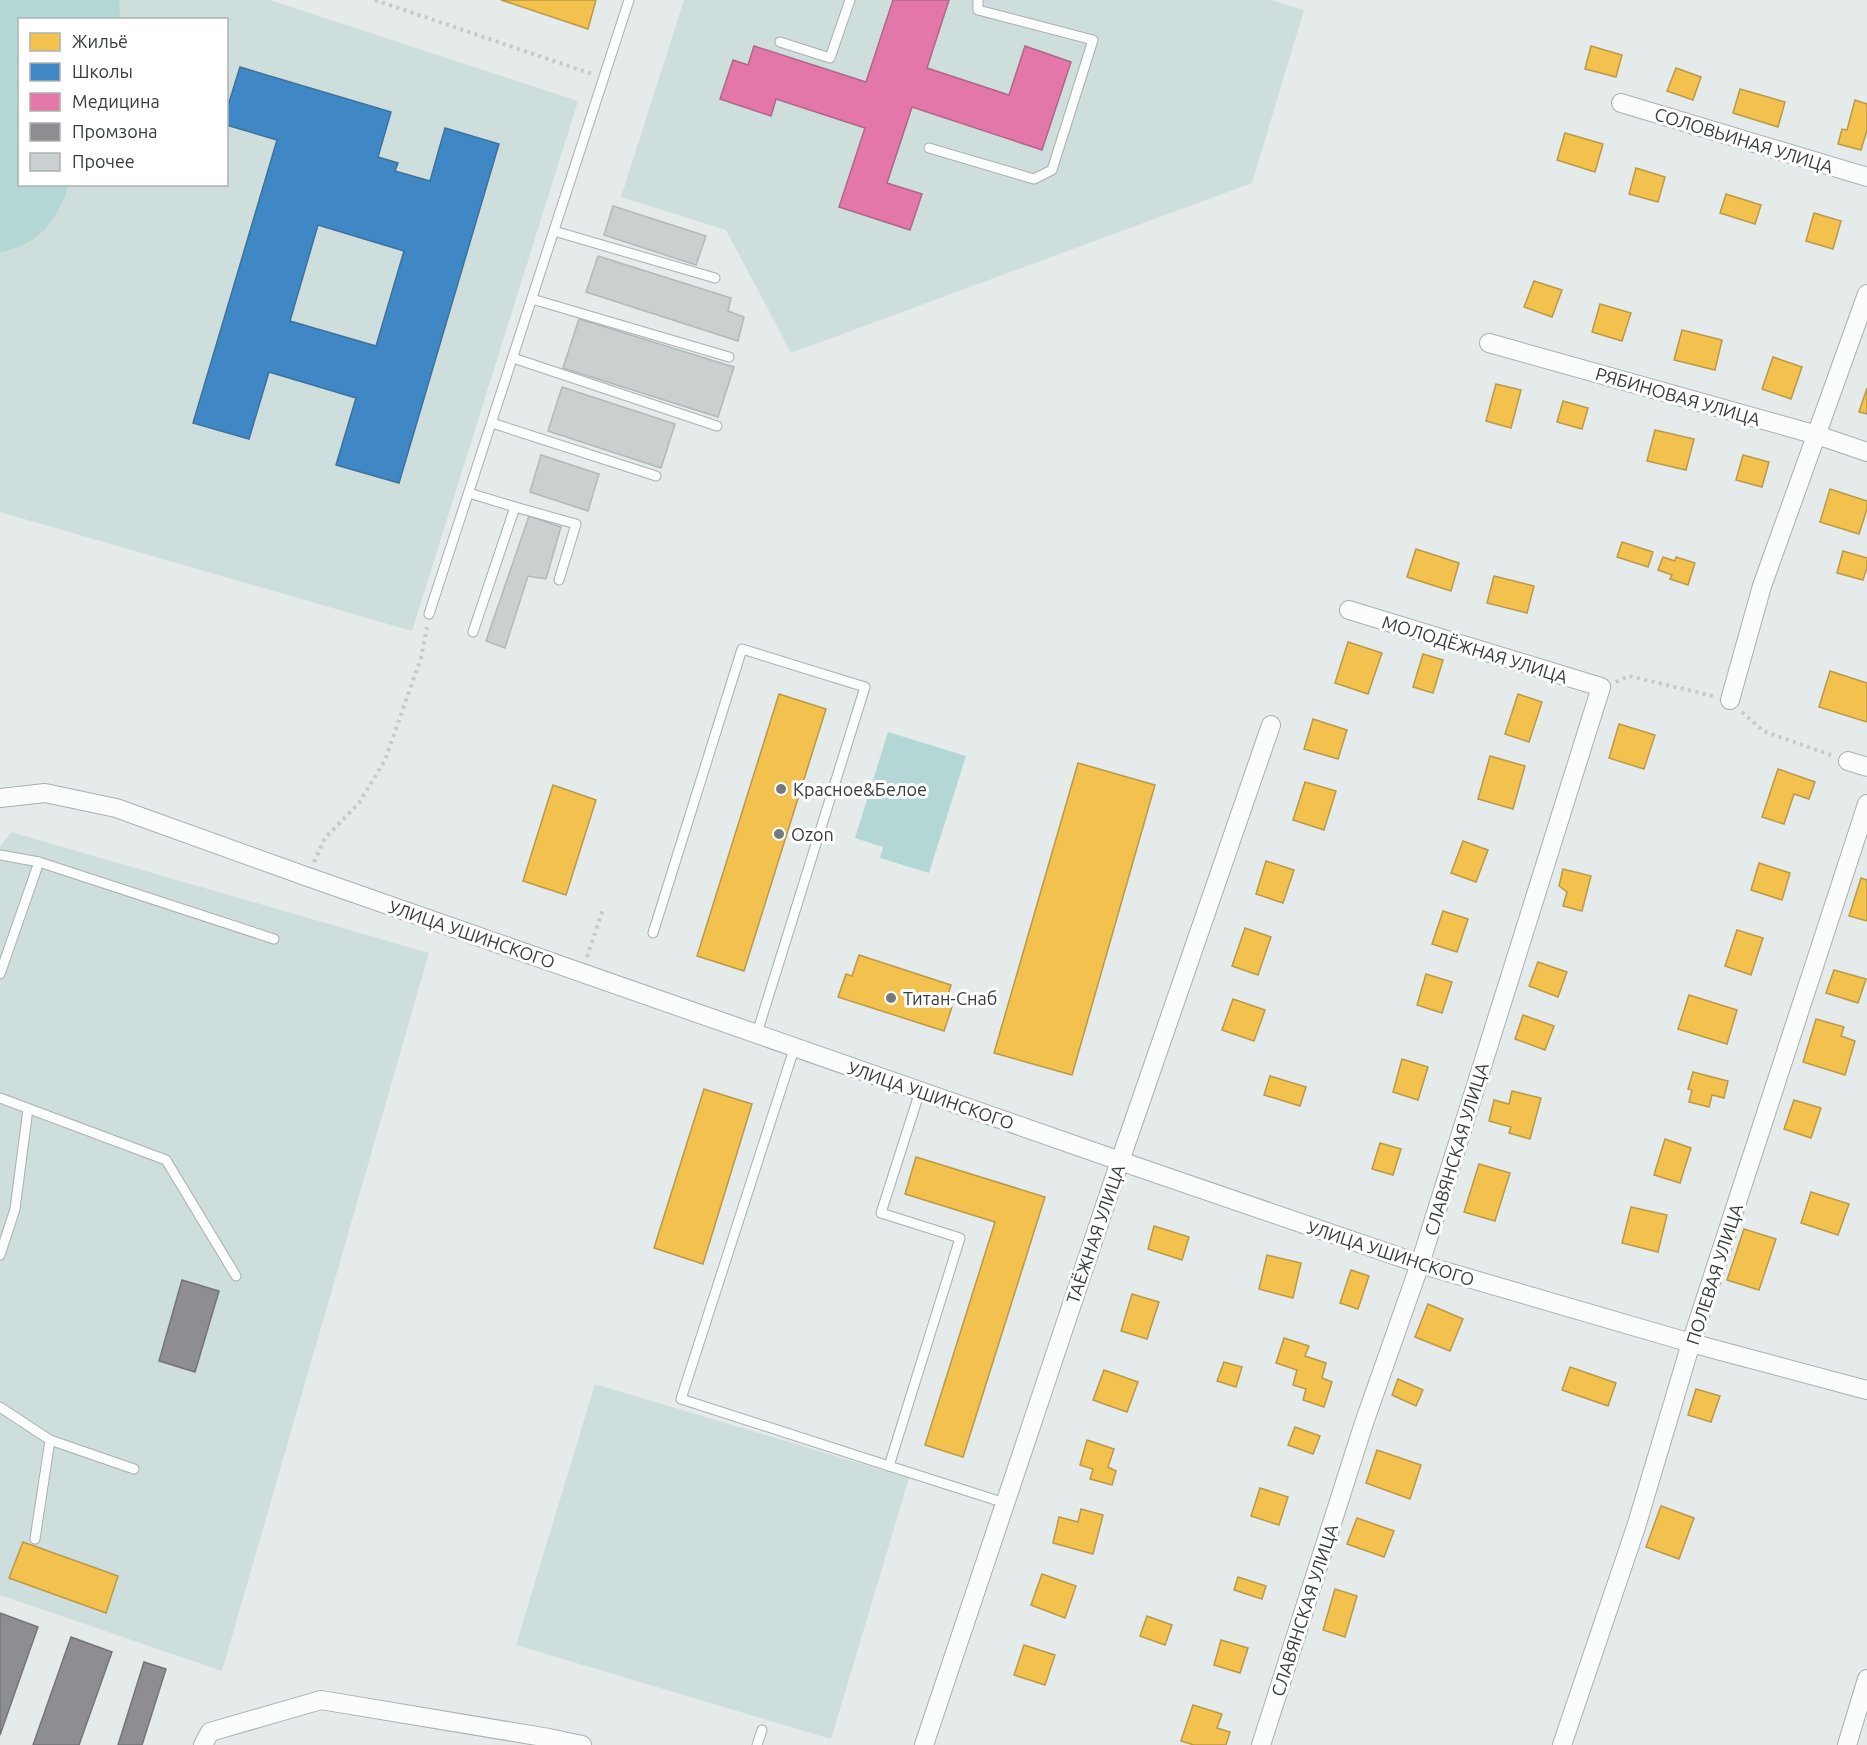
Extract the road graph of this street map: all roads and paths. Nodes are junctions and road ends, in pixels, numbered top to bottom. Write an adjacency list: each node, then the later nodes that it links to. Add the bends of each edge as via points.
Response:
1 (375, 0): 6 (path)
2 (629, 0): 6 (lane)
3 (850, 0): 5 (lane, via 830,58)
4 (978, 0): 8 (lane, via 978,10 1093,40 1052,170 1034,179)
5 (780, 42)
6 (604, 78): 10 (lane)
7 (1621, 103): 9 (street, СОЛОВЬИНАЯ УЛИЦА)
8 (929, 148)
9 (1867, 177)
10 (554, 231): 11 (lane); 13 (lane)
11 (715, 278)
12 (1867, 294): 19 (street)
13 (532, 299): 15 (lane); 16 (lane)
14 (1489, 343): 19 (street, РЯБИНОВАЯ УЛИЦА)
15 (729, 357)
16 (513, 358): 17 (lane); 18 (lane)
17 (492, 423): 21 (lane); 22 (lane)
18 (717, 426)
19 (1818, 435): 20 (street, РЯБИНОВАЯ УЛИЦА); 29 (street, via 1762,586)
20 (1867, 452)
21 (656, 476)
22 (469, 493): 23 (lane); 26 (lane)
23 (515, 507): 24 (lane, via 576,524); 27 (lane)
24 (559, 580)
25 (1349, 610): 28 (street, МОЛОДЁЖНАЯ УЛИЦА)
26 (429, 614): 37 (path, via 421,658 385,760 359,802 325,838)
27 (473, 632)
28 (1601, 687): 50 (street, СЛАВЯНСКАЯ УЛИЦА)
29 (1730, 700)
30 (1271, 725): 48 (street, ТАЁЖНАЯ УЛИЦА)
31 (1848, 761): 32 (street)
32 (1867, 767)
33 (0, 798): 37 (street, УЛИЦА УШИНСКОГО, via 45,793 116,808)
34 (1867, 804): 52 (street, ПОЛЕВАЯ УЛИЦА)
35 (0, 855): 36 (lane)
36 (39, 862): 40 (lane); 42 (lane)
37 (308, 877): 41 (street, УЛИЦА УШИНСКОГО)
38 (603, 909): 41 (path)
39 (653, 933): 43 (lane, via 742,649 865,687)
40 (274, 939)
41 (582, 972): 43 (street, УЛИЦА УШИНСКОГО)
42 (0, 974)
43 (757, 1033): 44 (street, УЛИЦА УШИНСКОГО)
44 (795, 1047): 45 (street, УЛИЦА УШИНСКОГО); 56 (lane, via 681,1399)
45 (920, 1091): 48 (street, УЛИЦА УШИНСКОГО); 56 (lane, via 881,1213 960,1238)
46 (0, 1098): 47 (lane)
47 (28, 1108): 49 (lane, via 15,1209); 51 (lane, via 166,1160)
48 (1120, 1161): 50 (street, УЛИЦА УШИНСКОГО); 58 (street, ТАЁЖНАЯ УЛИЦА)
49 (0, 1255)
50 (1420, 1264): 52 (street, УЛИЦА УШИНСКОГО); 66 (street, СЛАВЯНСКАЯ УЛИЦА, via 1364,1423)
51 (236, 1276)
52 (1691, 1343): 53 (street, УЛИЦА УШИНСКОГО); 67 (street, ПОЛЕВАЯ УЛИЦА, via 1636,1527)
53 (1867, 1390)
54 (0, 1407): 55 (lane)
55 (50, 1440): 57 (lane); 59 (lane)
56 (889, 1466): 58 (lane)
57 (134, 1469)
58 (1005, 1503): 65 (street, ТАЁЖНАЯ УЛИЦА)
59 (34, 1539)
60 (1867, 1679): 68 (street)
61 (762, 1730): 64 (lane)
62 (203, 1745): 63 (street, via 210,1732 321,1700)
63 (582, 1745)
64 (758, 1745)
65 (924, 1745)
66 (1261, 1745)
67 (1562, 1745)
68 (1847, 1745)

